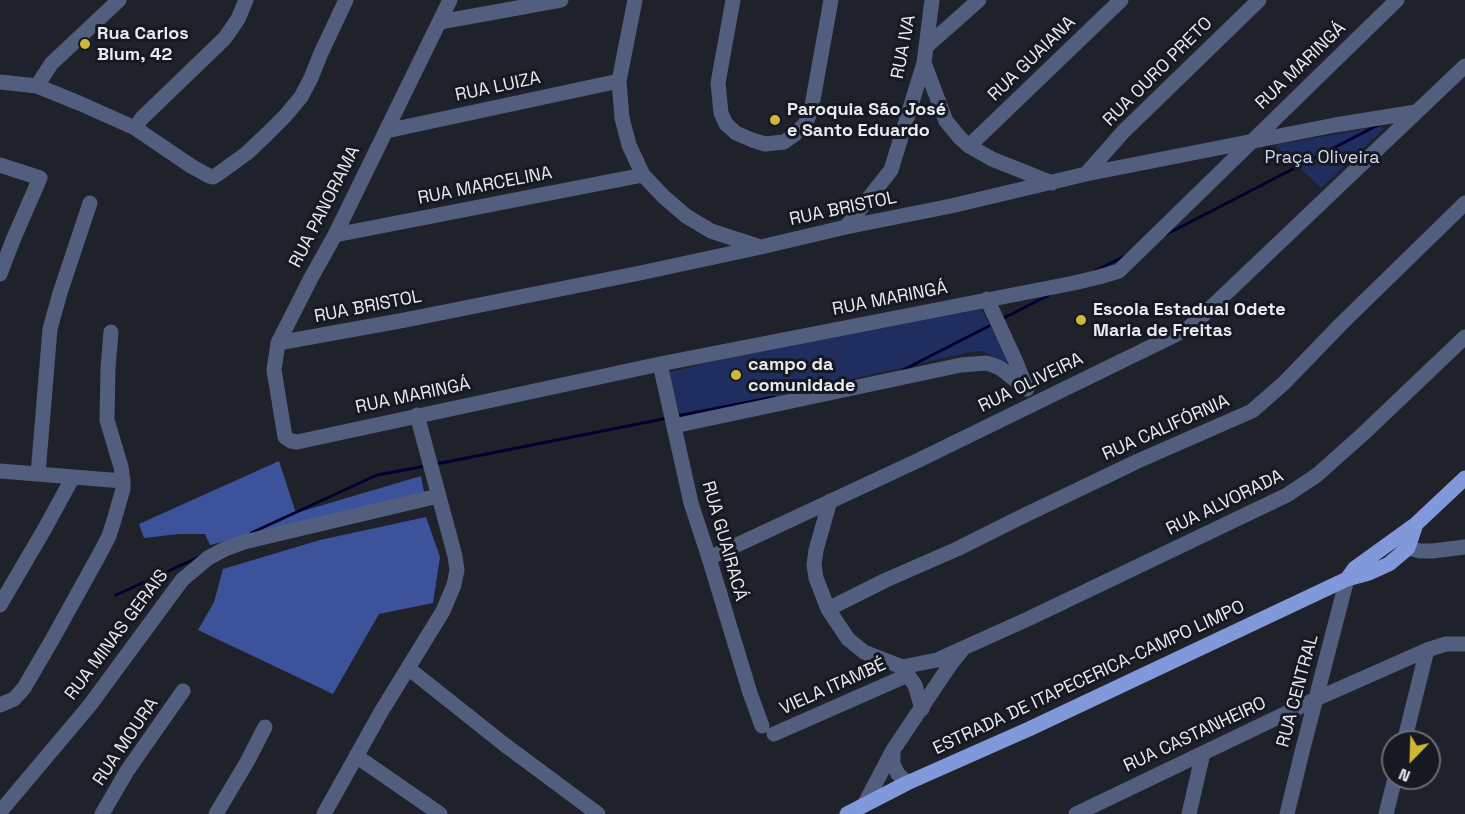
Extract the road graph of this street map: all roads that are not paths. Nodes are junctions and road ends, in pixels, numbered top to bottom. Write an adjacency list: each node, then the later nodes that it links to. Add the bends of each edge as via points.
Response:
1 (119, 0): 20 (street, via 51,64)
2 (246, 0): 22 (street, via 225,38)
3 (346, 0): 22 (street, via 301,97 247,153 218,174 204,174)
4 (450, 0): 14 (street, RUA PANORAMA)
5 (561, 0): 14 (street)
6 (635, 0): 18 (street)
7 (733, 0): 8 (street, via 718,83 721,113 736,133 765,144 784,142 805,124 811,111)
8 (831, 0)
9 (932, 0): 15 (street, RUA IVA)
10 (979, 0): 15 (street)
11 (1121, 0): 25 (street, RUA GUAIANA)
12 (1259, 0): 27 (street, RUA OURO PRETO, via 1123,132)
13 (1397, 0): 24 (street, RUA MARINGÁ)
14 (440, 22): 23 (street, RUA PANORAMA)
15 (927, 46): 16 (street, RUA IVA)
16 (924, 63): 25 (street, via 946,121); 32 (street, RUA IVA, via 891,170)
17 (1465, 66): 21 (street, RUA OLIVEIRA)
18 (619, 81): 23 (street, RUA LUIZA); 28 (street, via 622,118)
19 (0, 82): 20 (street)
20 (38, 86): 22 (street)
21 (1416, 112): 24 (street, RUA BRISTOL); 42 (street, RUA OLIVEIRA, via 1199,319 1175,335)
22 (135, 129)
23 (386, 131): 33 (street, RUA PANORAMA)
24 (1251, 142): 27 (street, RUA BRISTOL); 36 (street, RUA MARINGÁ, via 1119,271)
25 (969, 146): 29 (street)
26 (0, 165): 35 (street, via 40,178)
27 (1086, 174): 29 (street, RUA BRISTOL)
28 (643, 175): 33 (street, RUA MARCELINA); 34 (street, via 686,216 711,231)
29 (1052, 183): 32 (street, RUA BRISTOL)
30 (90, 203): 47 (street, via 50,329)
31 (1465, 203): 60 (street, RUA CALIFÓRNIA, via 1252,411)
32 (846, 227): 34 (street, RUA BRISTOL)
33 (335, 235): 39 (street, RUA PANORAMA)
34 (761, 248): 39 (street, RUA BRISTOL)
35 (0, 274)
36 (987, 300): 40 (street, RUA MARINGÁ); 41 (street)
37 (111, 332): 50 (street, via 106,420)
38 (1465, 337): 62 (street, RUA ALVORADA, via 1363,434 1295,490)
39 (278, 344): 45 (street, RUA PANORAMA, via 274,370)
40 (660, 364): 43 (street, RUA MARINGÁ); 44 (street, RUA GUAIRACÁ)
41 (1027, 389): 42 (street); 44 (street, via 993,365 961,365)
42 (1032, 405): 52 (street, RUA OLIVEIRA)
43 (417, 415): 45 (street, RUA MARINGÁ, via 297,442); 51 (street)
44 (674, 426): 57 (street, RUA GUAIRACÁ, via 691,503)
45 (288, 440)
46 (0, 471): 47 (street)
47 (38, 474): 48 (street)
48 (74, 477): 50 (street); 59 (street)
49 (1465, 478): 53 (main road, ESTRADA DE ITAPECERICA-CAMPO LIMPO)
50 (123, 481): 68 (street, via 109,536 89,574 24,688 14,699)
51 (438, 496): 64 (street, via 455,556 456,578 447,603); 79 (street, RUA MINAS GERAIS, via 244,542 208,558 182,580 90,705)
52 (830, 501): 57 (street, RUA OLIVEIRA); 60 (street, via 814,566)
53 (1416, 524): 54 (main road, ESTRADA DE ITAPECERICA-CAMPO LIMPO); 56 (main road, ESTRADA DE ITAPECERICA-CAMPO LIMPO)
54 (1394, 540): 56 (street); 58 (main road, ESTRADA DE ITAPECERICA-CAMPO LIMPO, via 1355,568)
55 (1465, 547): 56 (street, via 1433,551)
56 (1408, 548): 58 (main road, ESTRADA DE ITAPECERICA-CAMPO LIMPO, via 1389,564)
57 (709, 558): 71 (street, RUA GUAIRACÁ, via 750,693)
58 (1347, 579): 67 (street, RUA CENTRAL); 76 (main road, ESTRADA DE ITAPECERICA-CAMPO LIMPO)
59 (0, 605)
60 (828, 609): 65 (street, via 848,639 864,652)
61 (1465, 644): 63 (street, RUA CASTANHEIRO)
62 (965, 647): 65 (street, RUA ALVORADA); 69 (street, RUA ALVORADA)
63 (1427, 650): 67 (street, RUA CASTANHEIRO); 72 (street)
64 (408, 668): 75 (street); 84 (street)
65 (905, 671): 69 (street, via 915,685); 71 (street, VIELA ITAMBÉ)
66 (183, 691): 80 (street, RUA MOURA)
67 (1316, 699): 74 (street, RUA CASTANHEIRO); 88 (street, RUA CENTRAL)
68 (0, 705)
69 (922, 709): 73 (street, RUA ALVORADA)
70 (265, 727): 81 (street)
71 (768, 730)
72 (1407, 730)
73 (893, 750): 76 (street, via 893,764); 78 (street, RUA ALVORADA)
74 (1203, 753): 86 (street, RUA CASTANHEIRO); 87 (street)
75 (356, 756): 82 (street); 83 (street)
76 (907, 783): 78 (main road, ESTRADA DE ITAPECERICA-CAMPO LIMPO)
77 (1392, 790): 89 (street)
78 (864, 805): 85 (main road, ESTRADA DE ITAPECERICA-CAMPO LIMPO)
79 (0, 812)
80 (102, 814)
81 (216, 814)
82 (324, 814)
83 (440, 814)
84 (598, 814)
85 (847, 814)
86 (1076, 814)
87 (1189, 814)
88 (1287, 814)
89 (1386, 814)

